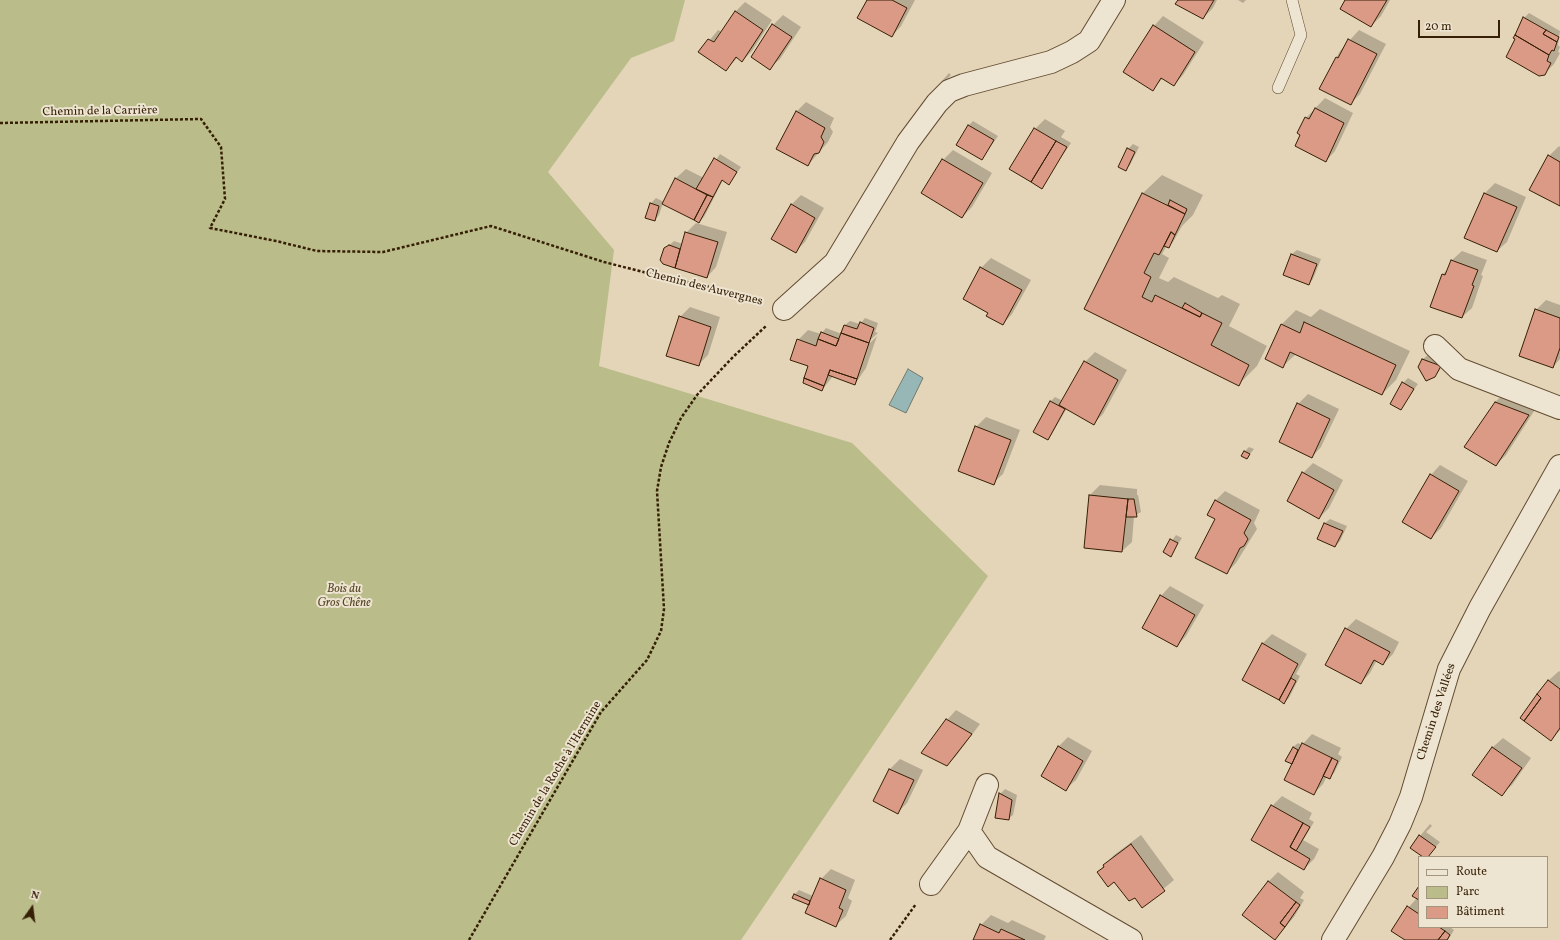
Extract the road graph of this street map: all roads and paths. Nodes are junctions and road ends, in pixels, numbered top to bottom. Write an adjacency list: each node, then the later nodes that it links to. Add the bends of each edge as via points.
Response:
1 (1114, 0): 6 (street, via 1089,41 1072,52 1051,62 964,84 949,91 908,142 835,263)
2 (1292, 0): 3 (lane, via 1301,35)
3 (1278, 88)
4 (0, 123): 5 (path, Chemin de la Carrière, via 201,119 221,147 225,199)
5 (210, 228): 6 (path, Chemin des Auvergnes, via 317,251 383,252 491,226 604,262 719,289)
6 (784, 309): 13 (path, Chemin de la Roche à l'Hermine, via 732,357 697,395 681,418 661,467 657,491 664,609 661,631 647,660 601,712)
7 (1435, 346): 8 (street, via 1459,369)
8 (1560, 408)
9 (1560, 466): 16 (street, Chemin des Vallées, via 1480,608 1449,670 1411,798 1400,824 1383,858)
10 (987, 785): 11 (street)
11 (969, 831): 12 (street); 15 (street, via 987,856)
12 (931, 884): 14 (path)
13 (469, 940)
14 (890, 940)
15 (1131, 940)
16 (1333, 940)

